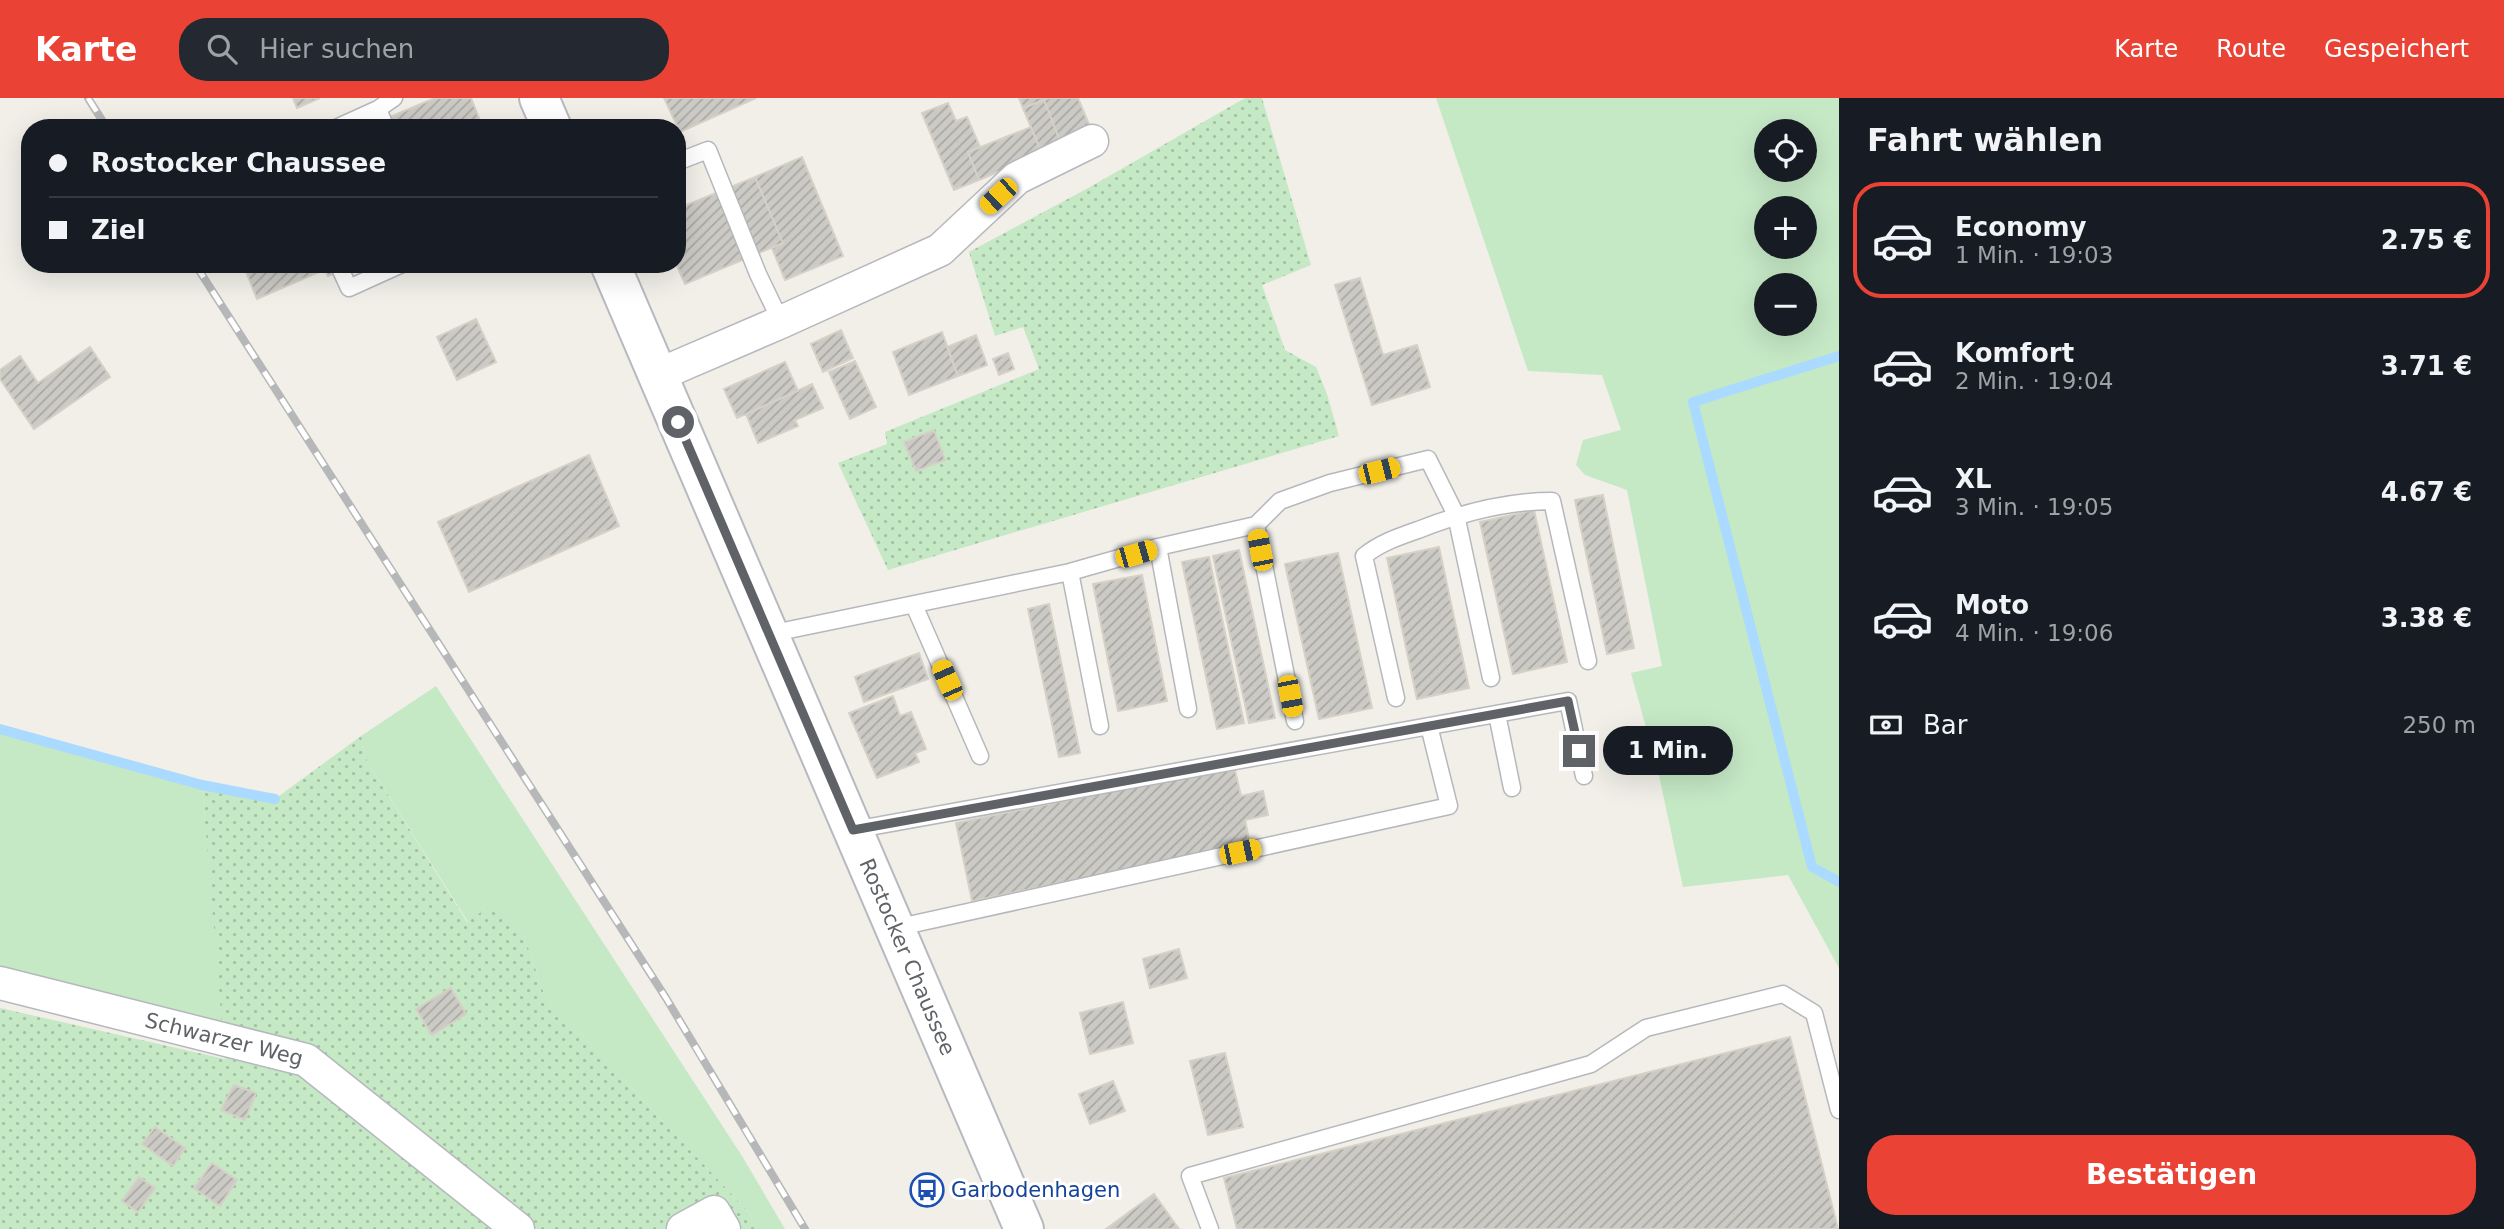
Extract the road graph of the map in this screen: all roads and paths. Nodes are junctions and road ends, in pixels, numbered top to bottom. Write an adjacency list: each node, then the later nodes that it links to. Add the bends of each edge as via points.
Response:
1 (394, 98): 3 (lane)
2 (539, 98): 6 (main road)
3 (378, 109): 4 (lane); 5 (lane)
4 (356, 119)
5 (382, 119)
6 (548, 119)
7 (1092, 141): 12 (street, via 1017,178 940,250)
8 (686, 159): 12 (lane, via 708,150)
9 (342, 273): 10 (lane, via 349,288)
10 (382, 273)
11 (614, 273): 13 (main road, Rostocker Chaussee)
12 (781, 322): 13 (street)
13 (658, 375): 19 (main road, Rostocker Chaussee)
14 (1456, 515): 15 (lane, via 1428,459 1330,483 1280,502); 20 (lane, via 1521,501 1552,501); 21 (lane); 22 (lane, via 1379,544 1364,556)
15 (1255, 526): 16 (lane); 25 (lane)
16 (1158, 547): 17 (lane); 23 (lane)
17 (1070, 572): 18 (lane); 26 (lane)
18 (914, 605): 19 (lane); 28 (lane)
19 (769, 634): 31 (main road, Rostocker Chaussee)
20 (1588, 661)
21 (1491, 678)
22 (1396, 698)
23 (1188, 709)
24 (1497, 714): 27 (lane); 29 (lane, via 1568,701); 30 (lane)
25 (1295, 721)
26 (1100, 726)
27 (1429, 726): 31 (lane); 32 (lane, via 1449,806)
28 (980, 756)
29 (1584, 776)
30 (1512, 788)
31 (853, 830): 32 (main road, Rostocker Chaussee)
32 (895, 928): 38 (main road, Rostocker Chaussee)
33 (0, 983): 36 (street, Schwarzer Weg, via 306,1060)
34 (1839, 1110): 39 (lane, via 1814,1013 1783,993 1646,1028 1591,1064 1191,1176)
35 (719, 1220): 37 (street)
36 (518, 1229)
37 (683, 1229)
38 (1024, 1229)
39 (1210, 1229)

